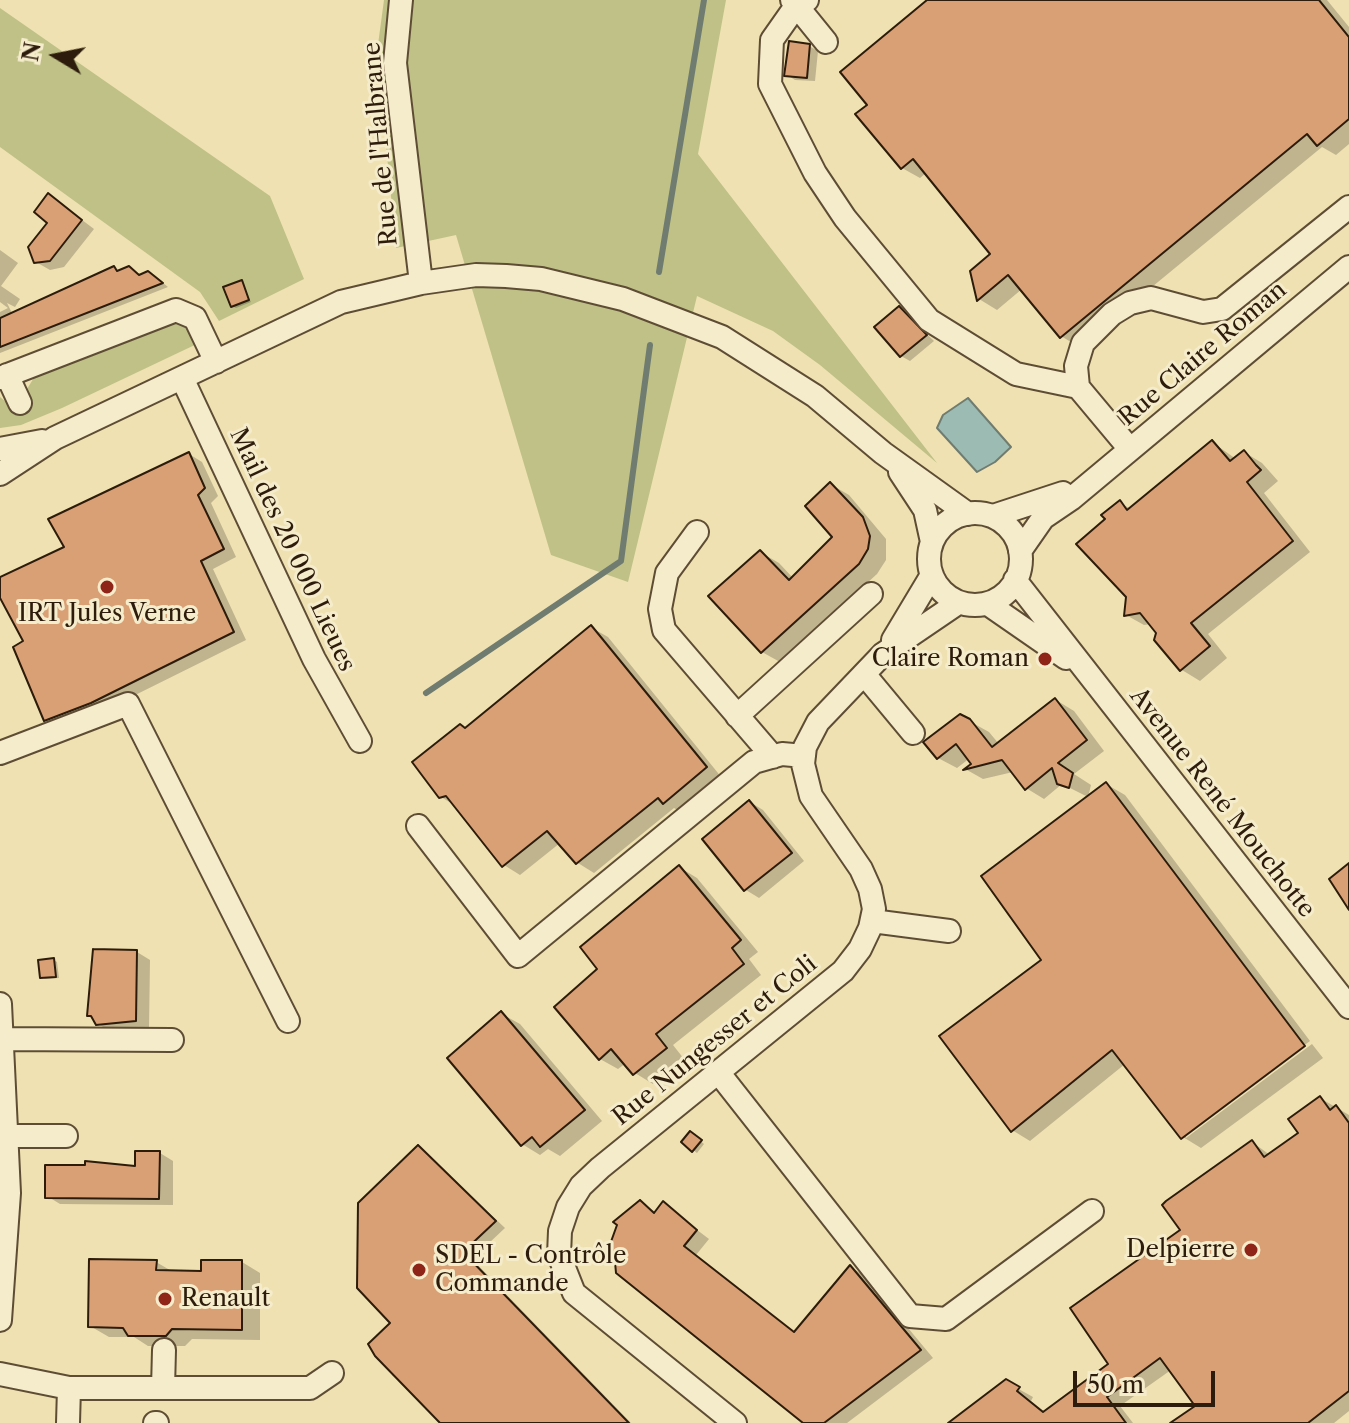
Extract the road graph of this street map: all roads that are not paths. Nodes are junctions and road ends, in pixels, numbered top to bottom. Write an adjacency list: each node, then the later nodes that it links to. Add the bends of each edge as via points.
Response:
1 (401, 0): 6 (street, Rue de l'Halbrane, via 395,63)
2 (799, 2): 3 (street); 10 (street, via 772,40 770,84 815,173 845,218 929,320 1016,374)
3 (826, 42)
4 (1349, 207): 10 (street, via 1222,309 1203,312 1151,298 1112,314 1083,343 1076,366)
5 (1349, 267): 13 (street, Rue Claire Roman)
6 (421, 283): 7 (street, via 341,302); 15 (street, via 476,275 541,279 662,311 762,360)
7 (216, 362): 8 (street, via 195,318 176,310); 9 (street)
8 (3, 377): 11 (street)
9 (182, 378): 12 (street); 33 (street, Mail des 20 000 Lieues, via 314,659)
10 (1078, 387): 13 (street)
11 (20, 403)
12 (55, 438): 14 (street); 16 (street)
13 (1129, 448): 17 (street, Rue Claire Roman)
14 (0, 449)
15 (883, 453): 18 (street); 21 (street, via 919,498)
16 (0, 474)
17 (1090, 482): 19 (street, Rue Claire Roman); 22 (street, Rue Claire Roman, via 1043,518)
18 (968, 514): 19 (street); 21 (street, via 941,528)
19 (993, 516): 22 (street, via 1011,531)
20 (697, 532): 31 (street, via 667,573 660,609 664,630)
21 (932, 542): 23 (street)
22 (1020, 551): 24 (street)
23 (932, 575): 26 (street); 28 (street)
24 (1015, 580): 27 (street); 29 (street, Avenue René Mouchotte)
25 (871, 594): 31 (street)
26 (958, 603): 27 (street); 28 (street)
27 (988, 604): 29 (street, Avenue René Mouchotte)
28 (883, 654): 30 (street)
29 (1083, 670): 41 (street, Avenue René Mouchotte)
30 (864, 674): 32 (street); 35 (street, via 818,722)
31 (737, 716): 36 (street)
32 (913, 733)
33 (360, 741)
34 (0, 753): 42 (street, via 128,704)
35 (804, 756): 36 (street); 38 (street, via 811,796 870,889)
36 (773, 757): 37 (street, via 754,762 518,956)
37 (418, 826)
38 (872, 921): 39 (street); 45 (street, Rue Nungesser et Coli, via 843,971)
39 (949, 931)
40 (0, 1004): 43 (street)
41 (1349, 1007)
42 (288, 1021)
43 (2, 1039): 44 (street); 46 (street)
44 (172, 1040)
45 (718, 1072): 48 (street, via 910,1316 946,1319); 56 (street, Rue Nungesser et Coli, via 581,1186 564,1219 559,1255 574,1293)
46 (8, 1136): 47 (street); 49 (street)
47 (66, 1136)
48 (1092, 1211)
49 (0, 1320)
50 (164, 1350): 54 (street)
51 (332, 1373): 54 (street, via 310,1388)
52 (0, 1374): 53 (street)
53 (69, 1388): 54 (street); 55 (street)
54 (163, 1388)
55 (68, 1423)
56 (735, 1423)

